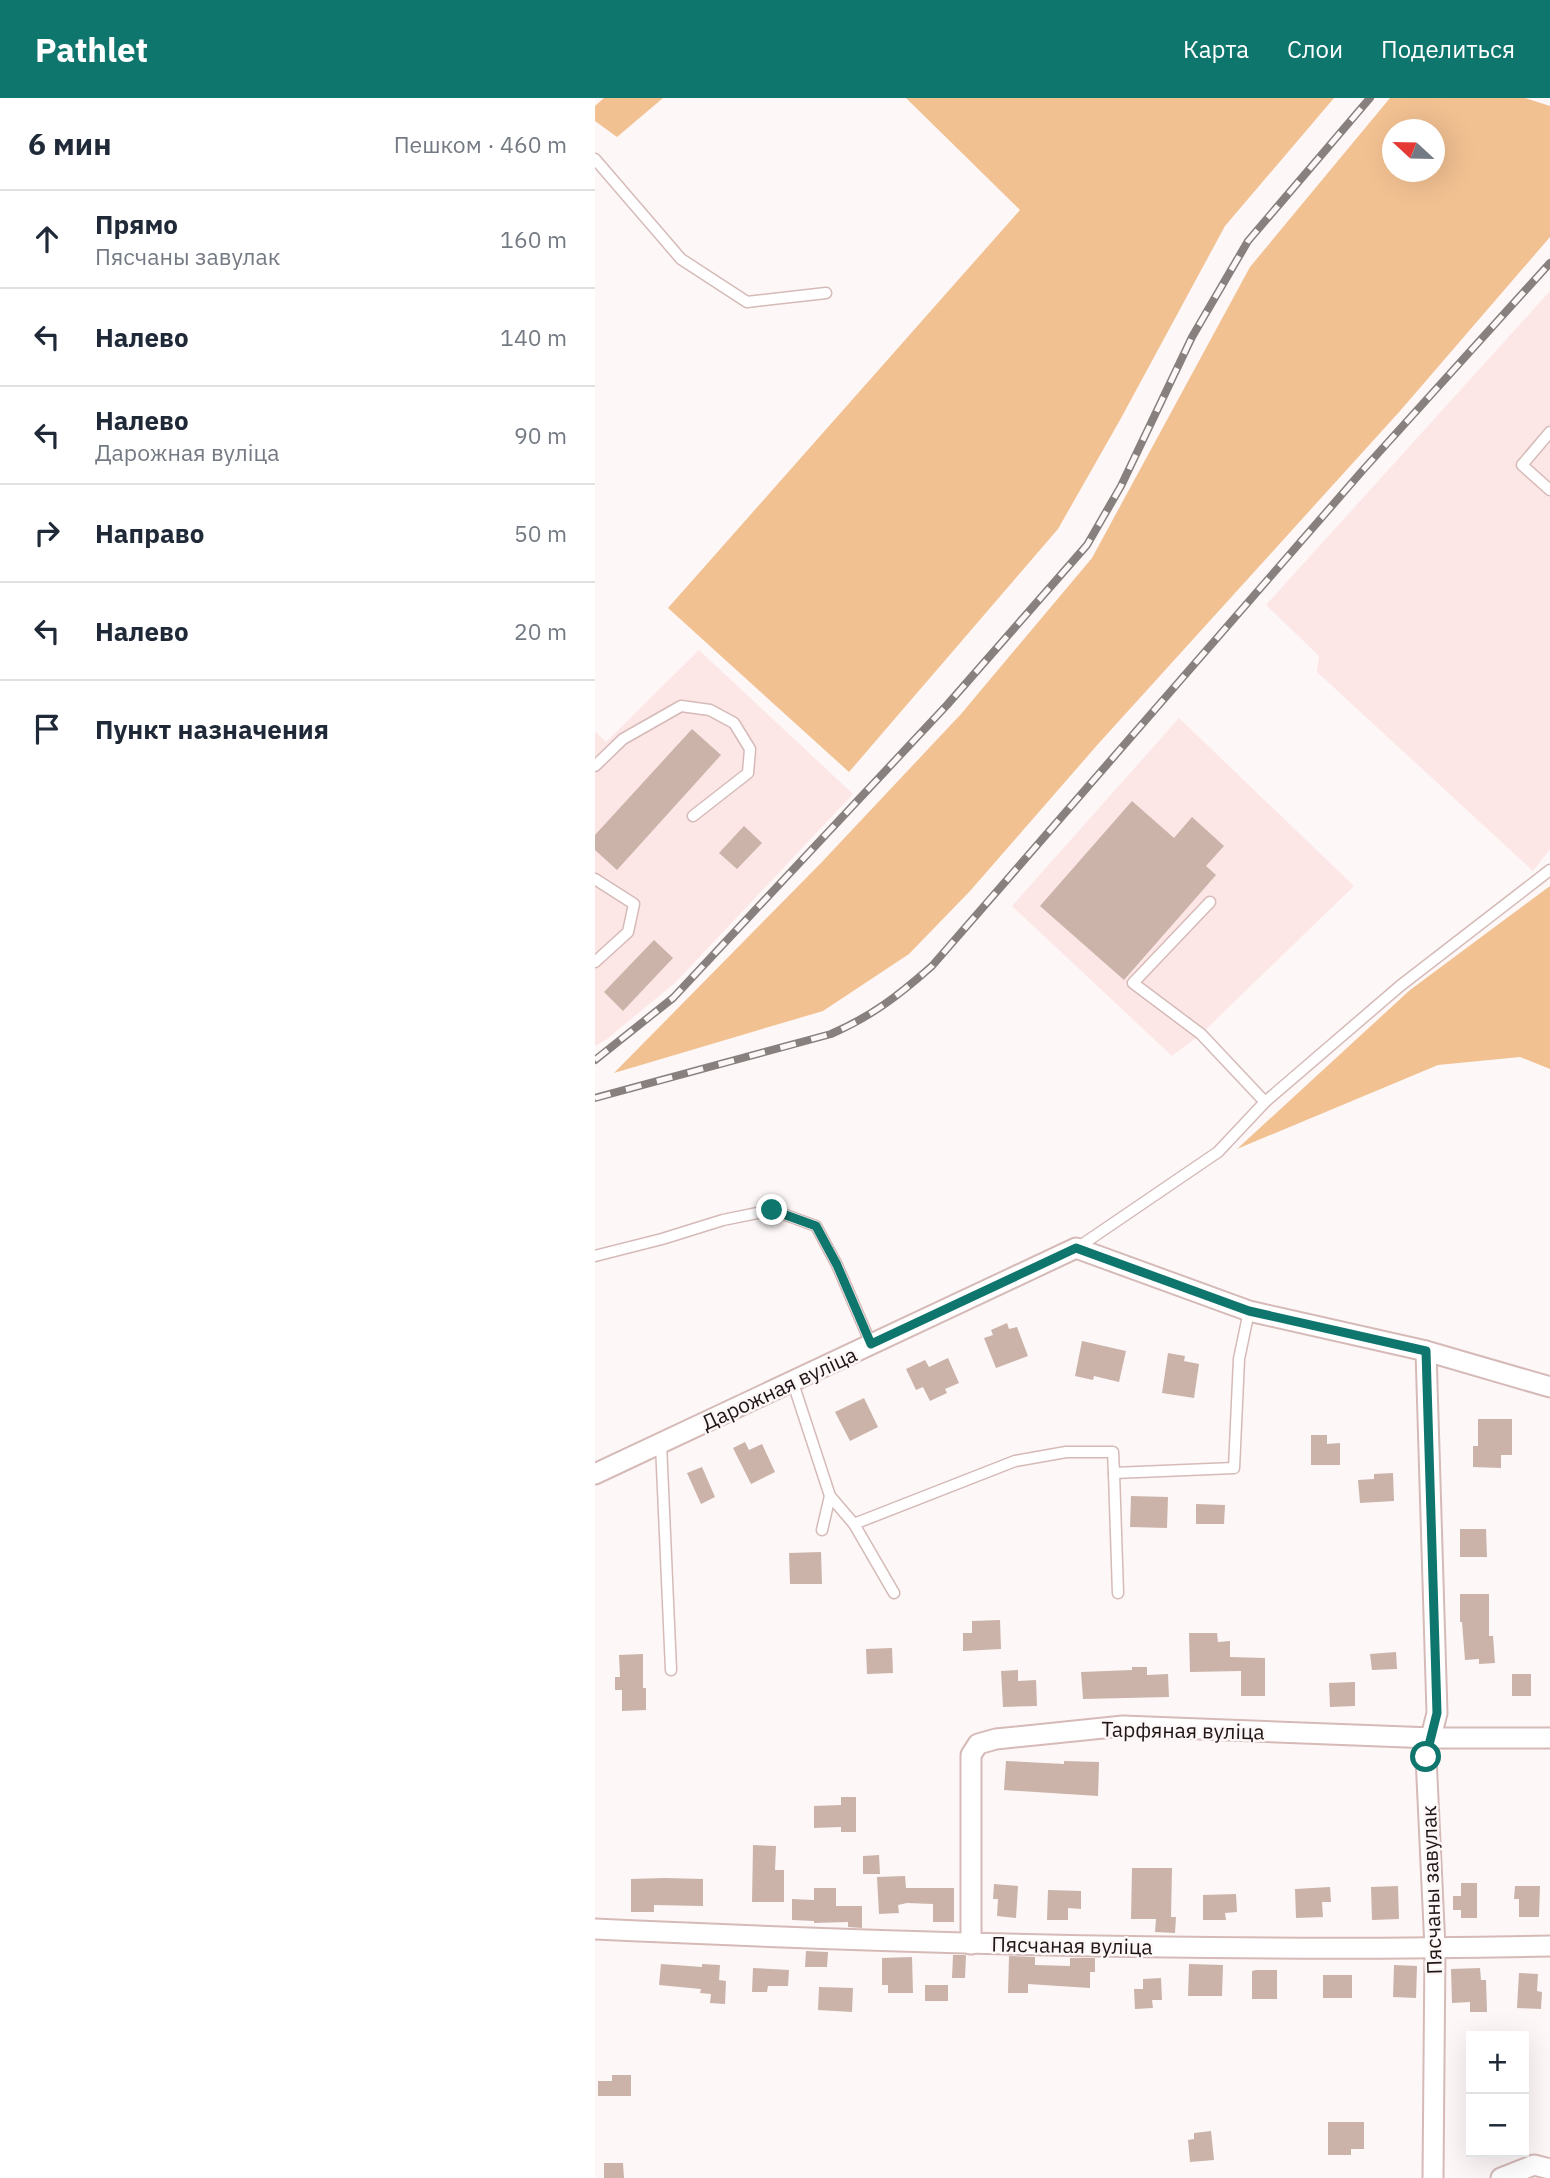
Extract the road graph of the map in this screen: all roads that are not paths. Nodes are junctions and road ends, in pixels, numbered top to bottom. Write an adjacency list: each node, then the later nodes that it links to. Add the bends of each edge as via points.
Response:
1 (595, 159): 2 (lane, via 681,259 747,302)
2 (826, 293)
3 (1550, 432): 4 (lane, via 1522,466)
4 (1550, 490)
5 (595, 766): 6 (lane, via 623,739 681,706 710,710 734,723 750,749 748,773)
6 (693, 816)
7 (1550, 870): 11 (lane, via 1401,986)
8 (595, 879): 10 (lane, via 634,904 628,932)
9 (1210, 902): 11 (lane, via 1133,983 1201,1034)
10 (595, 962)
11 (1265, 1102): 12 (lane, via 1218,1152)
12 (1076, 1248): 14 (street); 15 (street, Дарожная вуліца)
13 (595, 1256): 15 (lane, via 772,1210 816,1226)
14 (1249, 1311): 16 (street); 21 (lane, via 1239,1359 1234,1468)
15 (871, 1344): 17 (street, Дарожная вуліца)
16 (1426, 1351): 18 (street); 28 (street, Пясчаны завулак, via 1437,1713)
17 (792, 1380): 19 (street, Дарожная вуліца); 22 (lane)
18 (1550, 1387)
19 (661, 1444): 20 (street, Дарожная вуліца); 27 (lane)
20 (595, 1474)
21 (1114, 1474): 23 (lane, via 1114,1452 1066,1452 1015,1461); 26 (lane)
22 (830, 1496): 23 (lane); 24 (lane)
23 (854, 1524): 25 (lane)
24 (822, 1530)
25 (894, 1593)
26 (1118, 1593)
27 (671, 1670)
28 (1432, 1738): 29 (street, Тарфяная вуліца); 31 (street, Тарфяная вуліца, via 1122,1726 978,1744 971,1755); 33 (street, Пясчаны завулак, via 1426,1757)
29 (1550, 1738)
30 (595, 1929): 31 (street, Пясчаная вуліца)
31 (971, 1944): 33 (street, Пясчаная вуліца)
32 (1550, 1946): 33 (street, Пясчаная вуліца)
33 (1435, 1948): 35 (street, Пясчаны завулак)
34 (1550, 2169): 36 (street, via 1534,2165)
35 (1428, 2176)
36 (1501, 2178)

